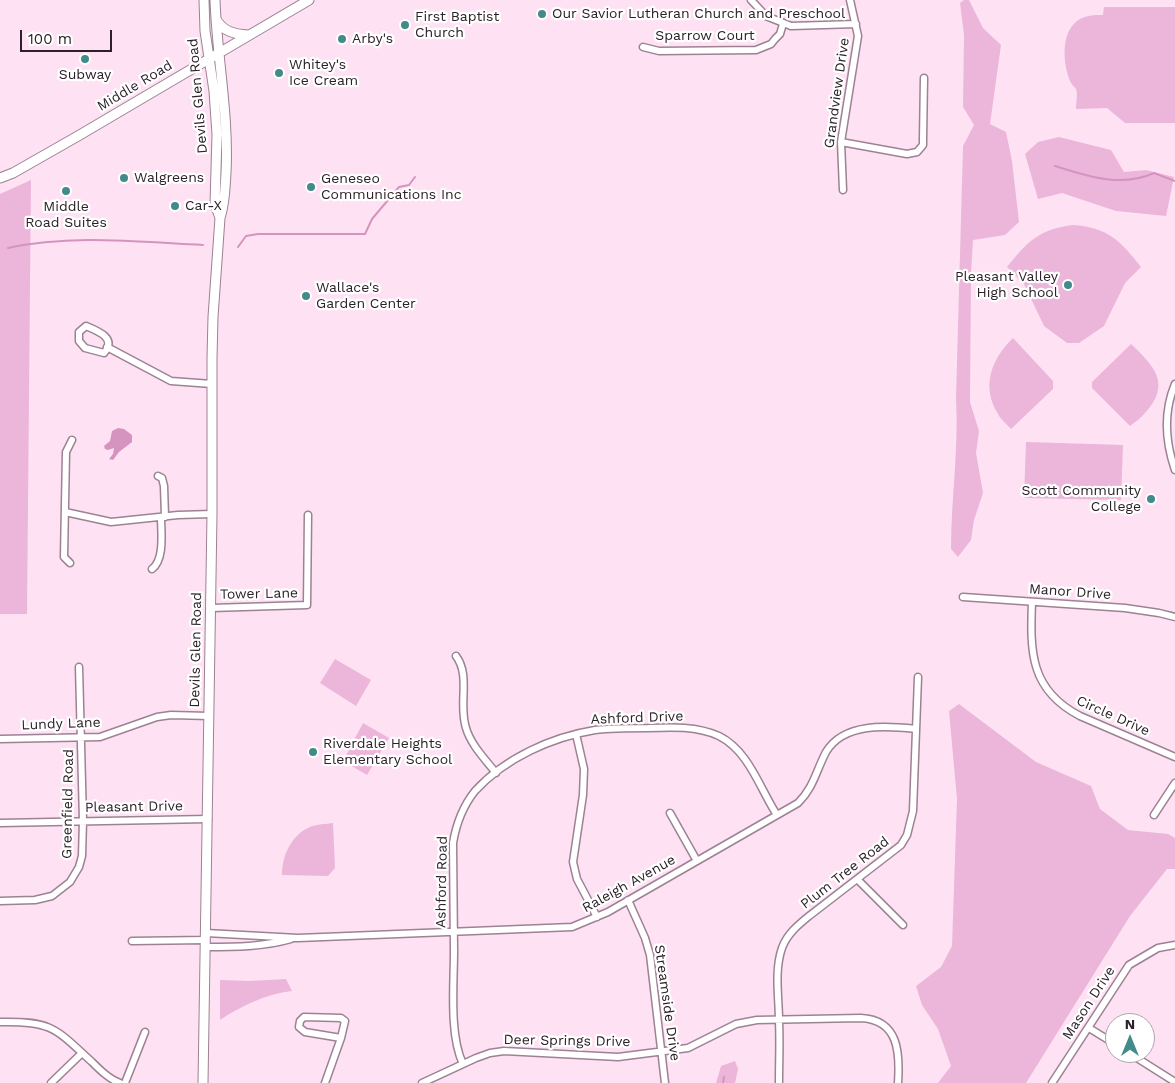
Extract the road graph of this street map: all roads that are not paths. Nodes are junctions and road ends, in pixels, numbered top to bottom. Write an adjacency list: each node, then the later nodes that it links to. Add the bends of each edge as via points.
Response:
1 (204, 0): 12 (main road, Devils Glen Road)
2 (215, 0): 6 (main road, Devils Glen Road)
3 (309, 0): 9 (main road, Middle Road)
4 (751, 0): 7 (street, via 766,16)
5 (850, 0): 8 (street, Grandview Drive)
6 (216, 20): 9 (main road, via 224,30); 11 (main road, Devils Glen Road)
7 (783, 24): 8 (street); 10 (street, Sparrow Court, via 780,34 771,44 756,50 659,51)
8 (856, 24): 14 (street, Grandview Drive, via 858,44)
9 (249, 35): 11 (main road, Middle Road)
10 (644, 47)
11 (218, 53): 12 (main road, Middle Road); 17 (main road, Devils Glen Road, via 227,144 224,205)
12 (209, 59): 15 (main road, Middle Road); 17 (main road, Devils Glen Road, via 217,134 215,204)
13 (924, 78): 14 (street, via 923,145 917,152 907,154)
14 (841, 142): 16 (street, Grandview Drive)
15 (0, 178)
16 (843, 190)
17 (220, 218): 19 (main road, Devils Glen Road)
18 (108, 347): 18 (street, via 107,338 100,332 86,326 79,332 79,341 85,348 104,353); 19 (street, via 171,381)
19 (212, 384): 25 (main road, Devils Glen Road)
20 (1175, 384): 22 (street, via 1166,412 1166,431 1168,451)
21 (72, 440): 24 (street, via 66,452)
22 (1175, 470)
23 (158, 476): 27 (street, via 164,486)
24 (65, 512): 27 (street, via 111,522); 28 (street, via 64,557)
25 (212, 514): 27 (street); 32 (main road, Devils Glen Road)
26 (308, 515): 32 (street, Tower Lane, via 307,606)
27 (163, 517): 29 (street, via 160,552)
28 (70, 563)
29 (152, 569)
30 (963, 598): 31 (street, Manor Drive)
31 (1032, 602): 33 (street, Manor Drive, via 1125,608); 42 (street, Circle Drive, via 1032,650 1037,670 1050,693 1069,711)
32 (211, 608): 37 (main road, Devils Glen Road)
33 (1175, 618)
34 (456, 656): 43 (street, via 461,663 466,729)
35 (79, 667): 40 (street, Greenfield Road)
36 (918, 677): 38 (street, Plum Tree Road)
37 (209, 716): 40 (street, Lundy Lane, via 157,717 112,734); 48 (main road, Devils Glen Road)
38 (916, 729): 46 (street, Raleigh Avenue, via 858,729 841,737 826,752 805,795); 52 (street, Plum Tree Road, via 913,811 907,835 901,845)
39 (576, 734): 43 (street, Ashford Road, via 542,746 508,763); 46 (street, Ashford Drive, via 612,729 685,727 720,736 737,749); 55 (street, via 584,769 573,862 577,879)
40 (81, 738): 41 (street, Lundy Lane); 49 (street, Greenfield Road)
41 (0, 739)
42 (1175, 757)
43 (496, 773): 57 (street, Ashford Road, via 474,793 456,828 453,843)
44 (1175, 784): 47 (street)
45 (670, 813): 51 (street)
46 (777, 815): 51 (street, Raleigh Avenue)
47 (1154, 815)
48 (208, 819): 49 (street, Pleasant Drive); 59 (main road, Devils Glen Road)
49 (83, 821): 50 (street, Pleasant Drive); 54 (street, Greenfield Road, via 82,856 70,882 60,892 35,900)
50 (0, 822)
51 (697, 861): 53 (street, Raleigh Avenue)
52 (857, 879): 56 (street); 62 (street, Plum Tree Road, via 795,927 787,938 782,948 778,979)
53 (628, 900): 55 (street, Raleigh Avenue); 68 (street, Streamside Drive, via 646,938 650,955)
54 (0, 902)
55 (597, 917): 57 (street, Raleigh Avenue, via 572,927)
56 (903, 924)
57 (454, 931): 58 (street, Raleigh Avenue); 71 (street, Ashford Road, via 455,1039)
58 (298, 938): 59 (street, Raleigh Avenue); 59 (street, Raleigh Avenue, via 248,947)
59 (206, 940): 60 (street); 76 (main road, Devils Glen Road)
60 (132, 941)
61 (1175, 945): 64 (street, Mason Drive, via 1158,948 1129,965)
62 (779, 1019): 68 (street, Deer Springs Drive, via 736,1024 688,1048); 80 (street, Plum Tree Road); 81 (street, Deer Springs Drive, via 861,1018 884,1025 898,1045)
63 (0, 1022): 69 (street, via 26,1022 52,1028)
64 (1089, 1028): 67 (street); 82 (street, Mason Drive)
65 (145, 1032): 75 (street)
66 (341, 1038): 66 (street, via 345,1021 341,1018 304,1017 300,1021 299,1027 305,1032); 77 (street)
67 (1105, 1038)
68 (661, 1052): 71 (street, Deer Springs Drive, via 595,1057 504,1051); 79 (street, Streamside Drive)
69 (82, 1053): 73 (street); 74 (street)
70 (1145, 1063): 72 (street)
71 (463, 1064): 78 (street, Deer Springs Drive)
72 (1175, 1082)
73 (51, 1083)
74 (120, 1083)
75 (125, 1083)
76 (203, 1083)
77 (325, 1083)
78 (422, 1083)
79 (664, 1083)
80 (778, 1083)
81 (898, 1083)
82 (1052, 1083)

